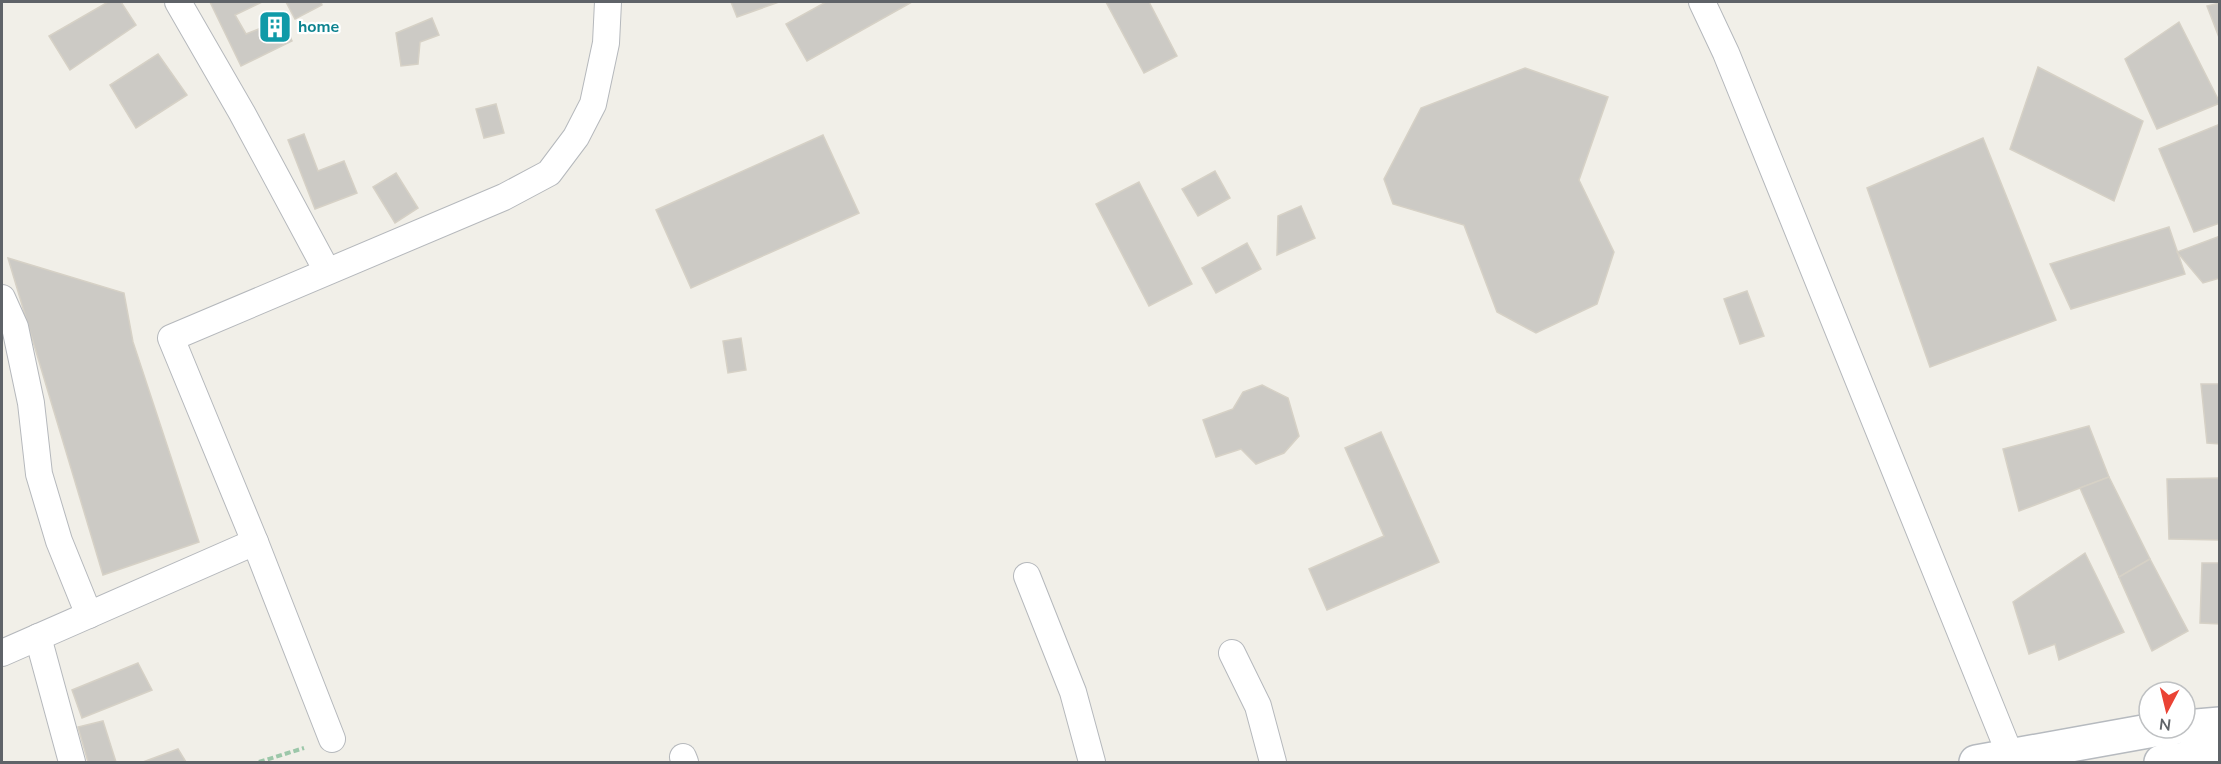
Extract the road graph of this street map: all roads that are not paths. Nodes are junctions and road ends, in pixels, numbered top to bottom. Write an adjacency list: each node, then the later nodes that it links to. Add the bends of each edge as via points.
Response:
1 (178, 2): 4 (street)
2 (608, 2): 4 (street, via 606,43 593,104 576,137 549,172 504,197)
3 (1702, 2): 17 (street)
4 (327, 271): 6 (street, via 171,338)
5 (2, 298): 8 (street, via 15,327 31,403 39,474 59,541)
6 (255, 542): 8 (street); 14 (street)
7 (1027, 576): 19 (street, via 1073,692)
8 (89, 615): 9 (street)
9 (38, 638): 10 (street); 18 (street)
10 (2, 653)
11 (1232, 653): 20 (street, via 1258,706)
12 (2220, 724): 13 (main road)
13 (2197, 726)
14 (332, 739)
15 (2172, 753): 16 (main road); 17 (main road)
16 (2220, 755)
17 (2012, 759): 21 (main road)
18 (72, 762)
19 (1092, 762)
20 (1273, 762)
21 (1976, 762)

